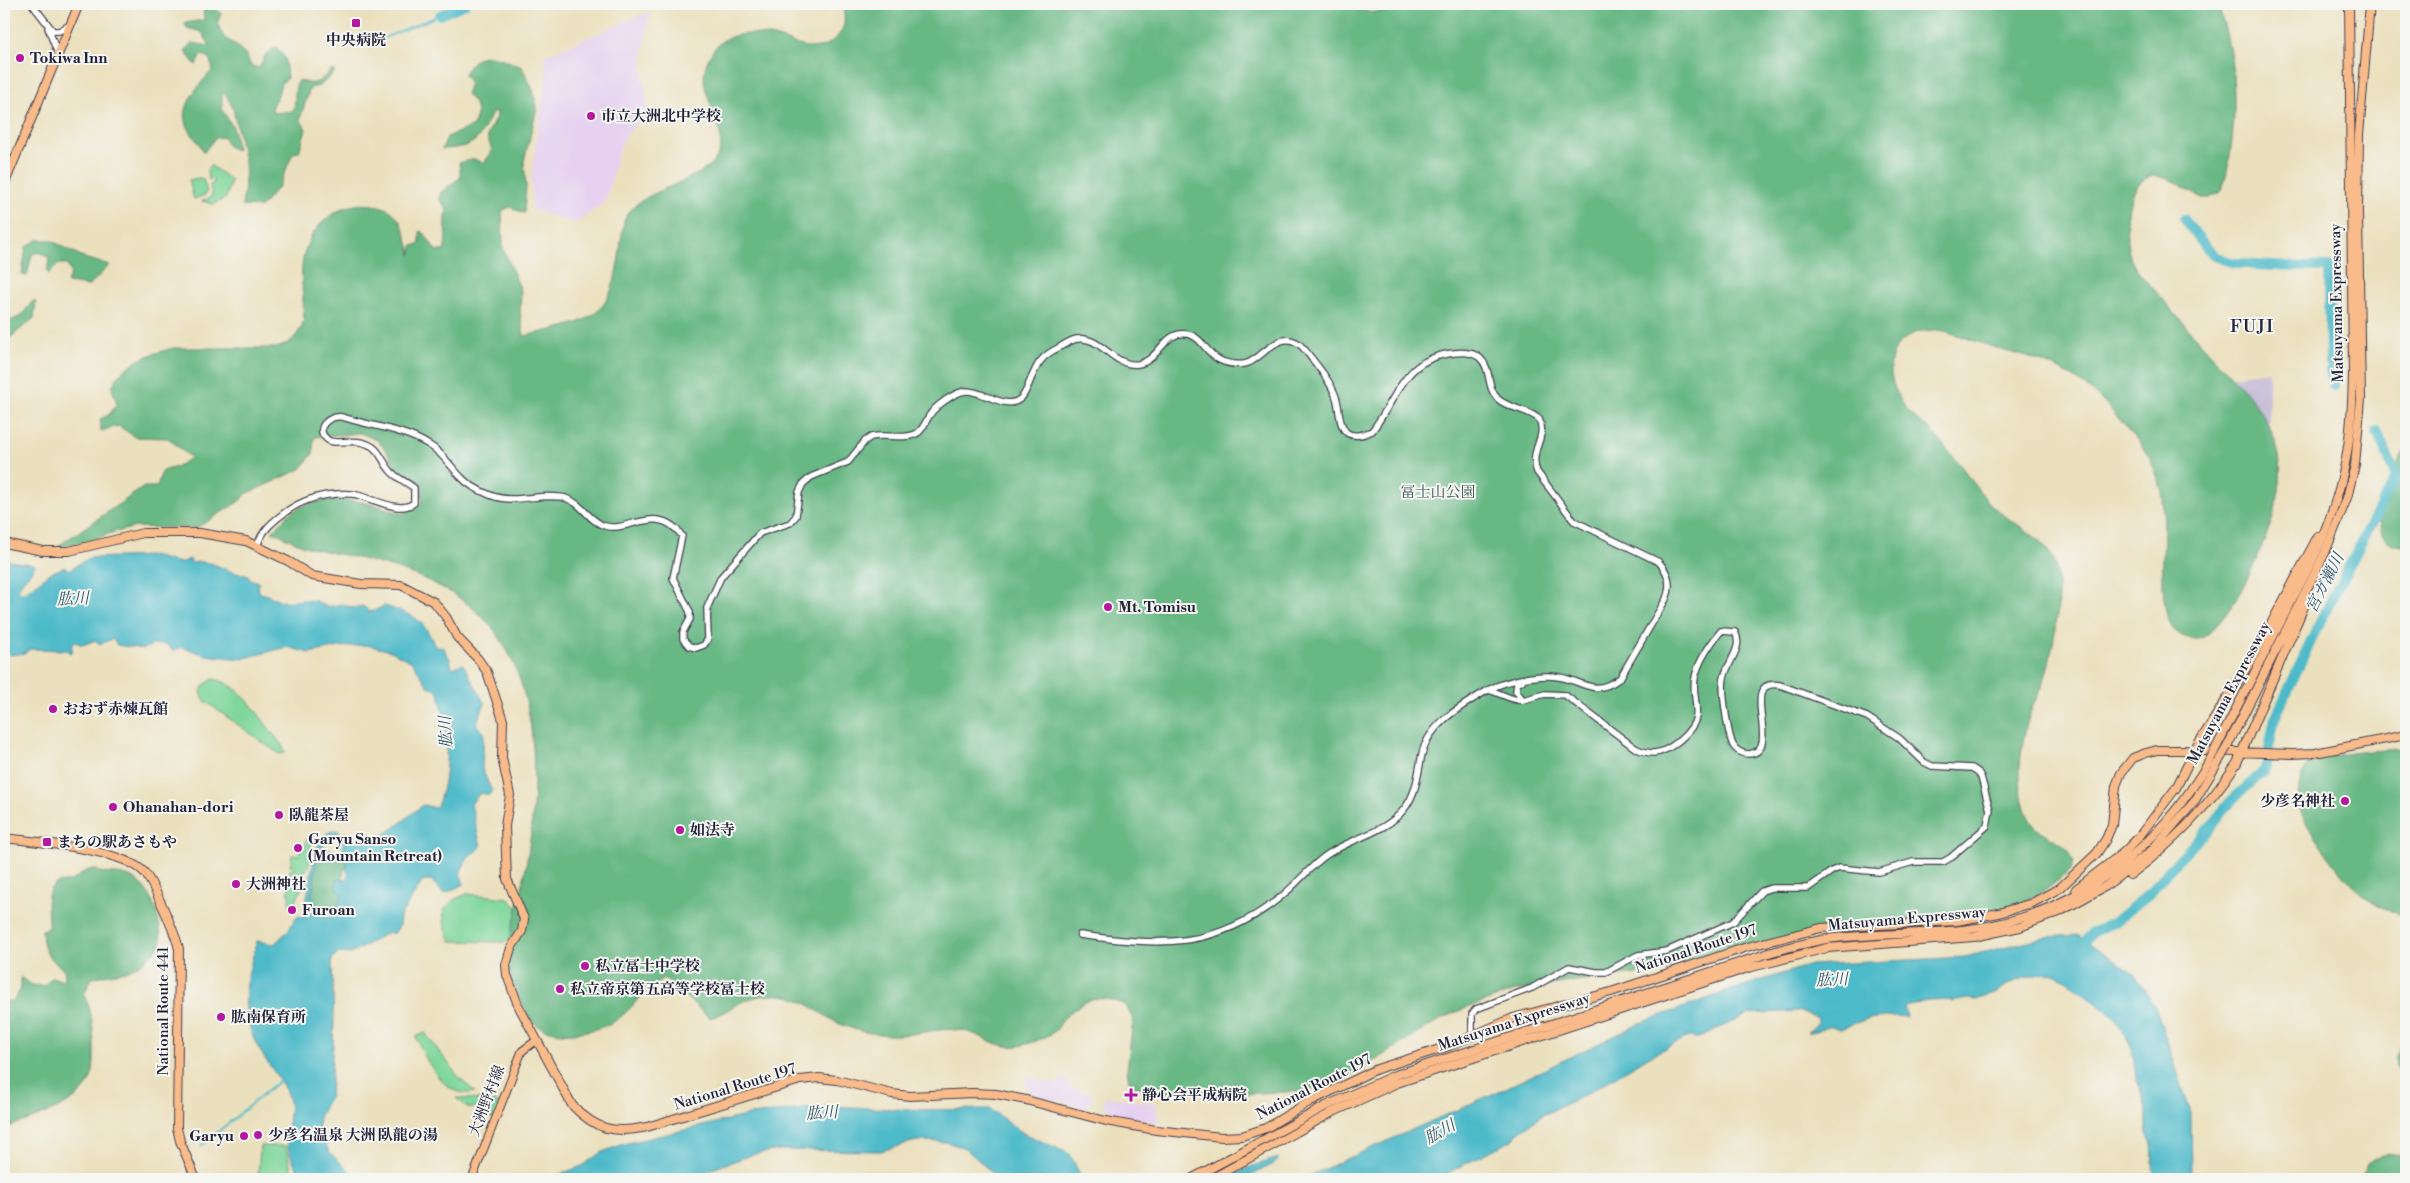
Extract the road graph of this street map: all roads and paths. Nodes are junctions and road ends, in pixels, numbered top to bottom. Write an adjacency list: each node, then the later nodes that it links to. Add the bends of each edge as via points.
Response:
1 (32, 4): 5 (street)
2 (79, 4): 6 (highway)
3 (2349, 4): 9 (highway, Matsuyama Expressway, via 2352,399 2350,446)
4 (2370, 4): 10 (highway, Matsuyama Expressway, via 2359,134 2360,427 2355,465)
5 (45, 22): 6 (street, via 59,31); 7 (street)
6 (70, 26): 7 (highway)
7 (58, 54): 8 (highway)
8 (4, 185)
9 (2338, 496): 17 (highway, via 2301,572 2251,661); 21 (highway, Matsuyama Expressway, bridge, via 2317,551 2211,758 2173,815 2144,846 2104,878)
10 (2338, 525): 18 (highway); 20 (highway, Matsuyama Expressway, bridge, via 2220,760 2194,802 2165,838 2128,870)
11 (4, 542): 12 (highway, National Route 197, via 43,551 69,551 119,538 165,532 200,533)
12 (257, 546): 13 (street, via 269,525 296,504 310,498 350,494 399,508 414,503 414,488 389,470 378,450 360,441 334,443 328,440 323,427 327,420 334,416 342,417 413,436 439,451 468,484 490,495 503,499 564,498 581,506 593,520 608,527 641,520 670,524 682,536 674,578 690,612 683,639 696,648 708,639 707,608 721,577 760,533 790,523 796,516 799,492 811,477 848,462 871,437 914,435 924,427 936,407 963,391 979,392 1013,403 1025,394 1044,356 1075,339 1094,342 1114,358 1137,364 1147,361 1171,337 1179,334 1196,337 1211,355 1221,362 1233,364 1253,361 1270,345 1294,342 1304,348 1332,386 1342,427 1348,434 1356,436 1372,431 1417,365 1432,357 1463,352 1477,356 1487,365 1493,392 1498,399 1539,419 1542,433 1534,464 1569,518 1659,562 1669,580 1670,590 1666,599 1626,669 1611,684 1593,688 1549,676); 24 (highway, National Route 197, via 312,576 361,584 401,585 421,593 434,602 457,637 487,672 503,720 502,758 510,795 505,826 507,879 524,919 522,931 511,948 507,975 518,1005)
13 (1522, 680): 14 (street); 15 (street, via 1516,691)
14 (1488, 690): 15 (street); 22 (street, via 1431,732 1418,782 1396,818 1323,857 1284,894 1244,922 1200,938 1177,942)
15 (1523, 700): 23 (street, via 1545,694 1565,695 1636,748 1644,752 1659,752 1679,740 1692,727 1696,715 1694,678 1698,667 1721,632 1728,630 1735,632 1739,639 1725,672 1723,692 1732,739 1738,751 1754,753 1761,747 1760,696 1768,686 1780,685 1867,717 1932,766 1972,768 1981,777 1990,819 1982,831 1943,862 1914,862 1879,872 1839,868 1808,888 1762,891 1733,922 1667,951 1638,955 1606,972 1569,967 1532,988 1476,1008 1472,1014)
16 (2406, 735): 18 (highway, National Route 197, via 2315,753)
17 (2194, 751): 18 (highway, National Route 197); 21 (highway, via 2176,788 2138,838 2079,887); 23 (highway, National Route 197, via 2157,750 2133,758 2116,786 2112,825 2097,853 2060,888 2032,903 1957,921 1829,927 1780,937 1611,992 1513,1018)
18 (2243, 752): 20 (highway, via 2222,785 2169,844 2123,880)
19 (4, 838): 25 (highway, National Route 441, via 77,848 118,858 138,867 151,883 178,948 177,1128)
20 (2082, 900): 28 (highway, Matsuyama Expressway, via 2036,921 1997,933 1827,948 1748,968 1397,1083 1331,1113)
21 (2043, 910): 27 (highway, Matsuyama Expressway, via 1972,928 1825,940 1772,952 1395,1075 1326,1106)
22 (1080, 936)
23 (1472, 1036): 24 (highway, National Route 197, via 1360,1077 1266,1128 1222,1138 1106,1121 996,1094 910,1096 820,1078 800,1080 647,1127 613,1131 597,1126 572,1105)
24 (537, 1040): 26 (main road, 大洲野村線, via 522,1051)
25 (196, 1179)
26 (472, 1179)
27 (1191, 1179)
28 (1211, 1179)

